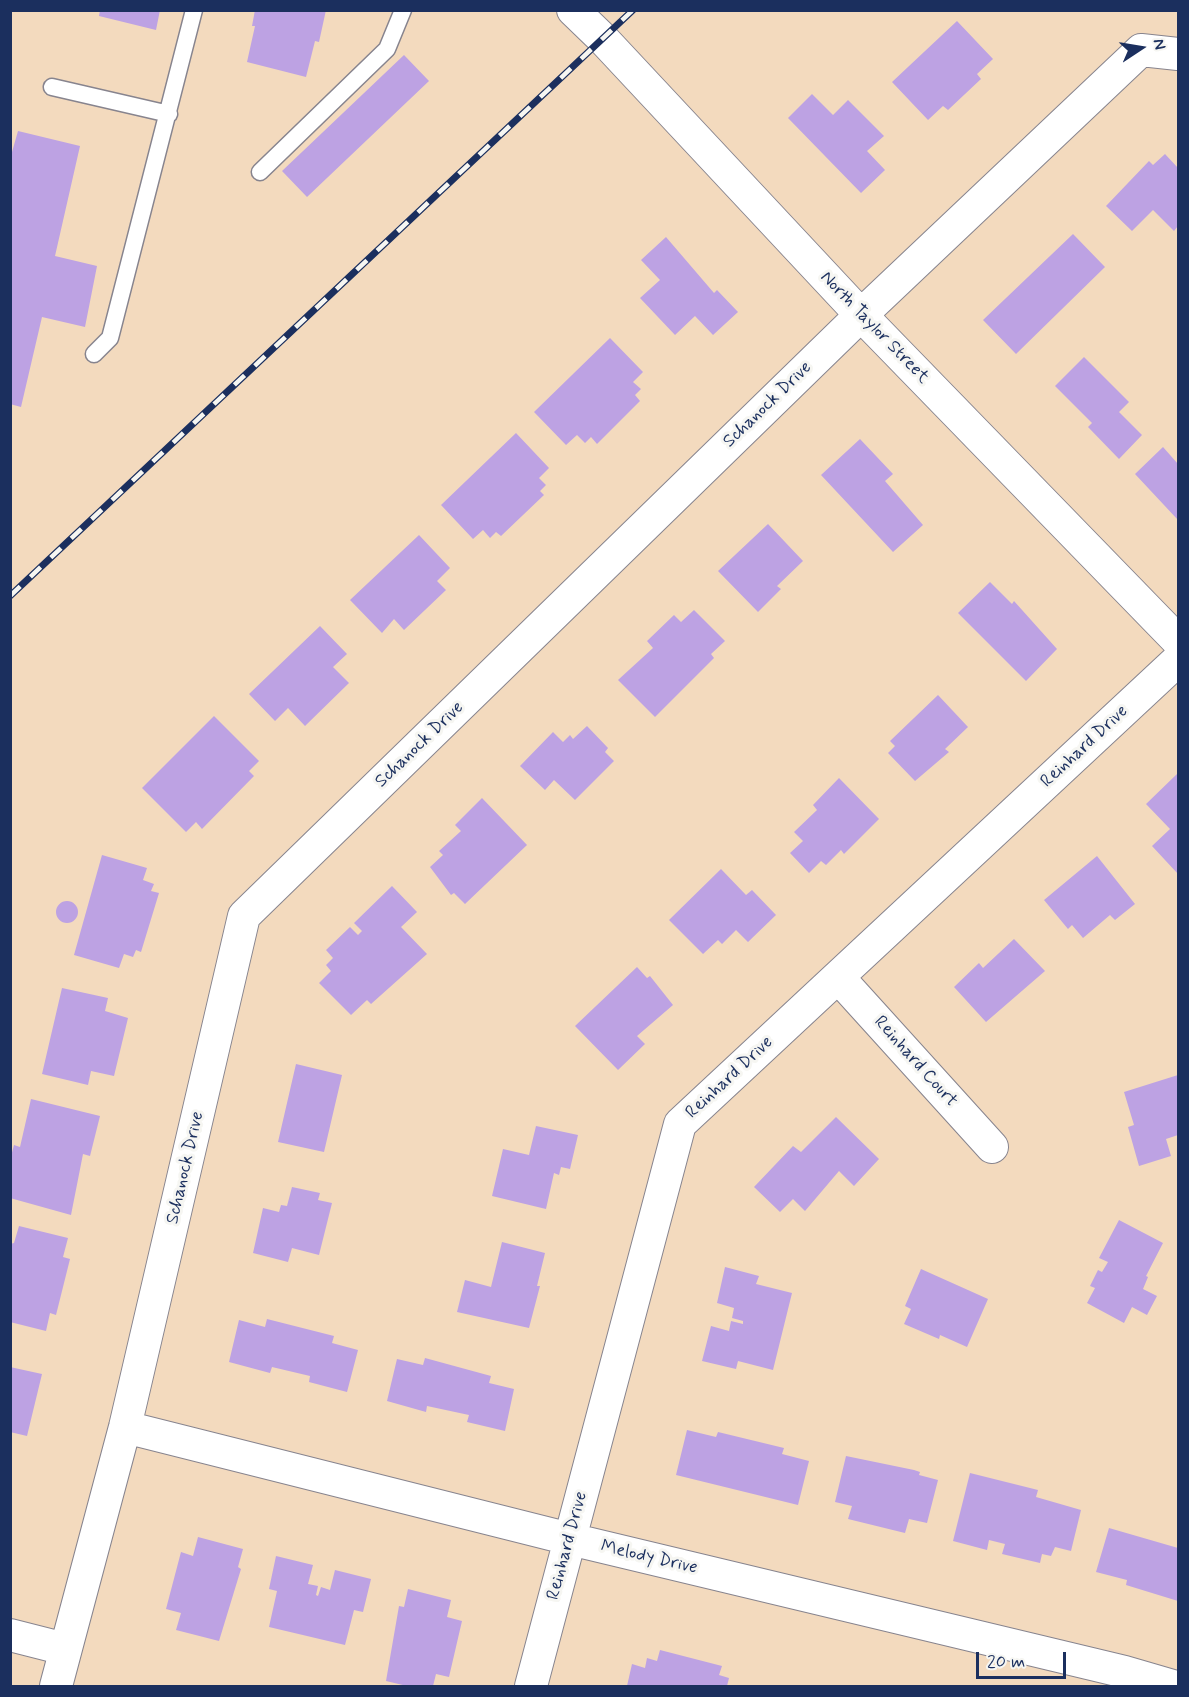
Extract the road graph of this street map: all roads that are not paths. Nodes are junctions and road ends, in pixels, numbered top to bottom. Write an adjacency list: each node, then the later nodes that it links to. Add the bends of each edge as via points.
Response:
1 (194, 10): 6 (lane)
2 (403, 10): 7 (lane, via 387,49)
3 (573, 10): 8 (street, North Taylor Street)
4 (1179, 54): 8 (street, Schanock Drive, via 1141,50)
5 (52, 87): 6 (lane)
6 (169, 114): 9 (lane, via 110,338)
7 (260, 172)
8 (861, 315): 10 (street, North Taylor Street); 14 (street, Schanock Drive, via 244,916)
9 (94, 354)
10 (1179, 641)
11 (1179, 660): 12 (street, Reinhard Drive)
12 (838, 977): 13 (street, Reinhard Court); 15 (street, Reinhard Drive, via 680,1124)
13 (992, 1148)
14 (125, 1426): 15 (street, Melody Drive); 17 (street, Schanock Drive)
15 (570, 1539): 19 (street, Reinhard Drive); 20 (street, Melody Drive)
16 (10, 1635): 17 (street)
17 (65, 1650): 18 (street, Schanock Drive)
18 (56, 1686)
19 (531, 1686)
20 (1173, 1686)

